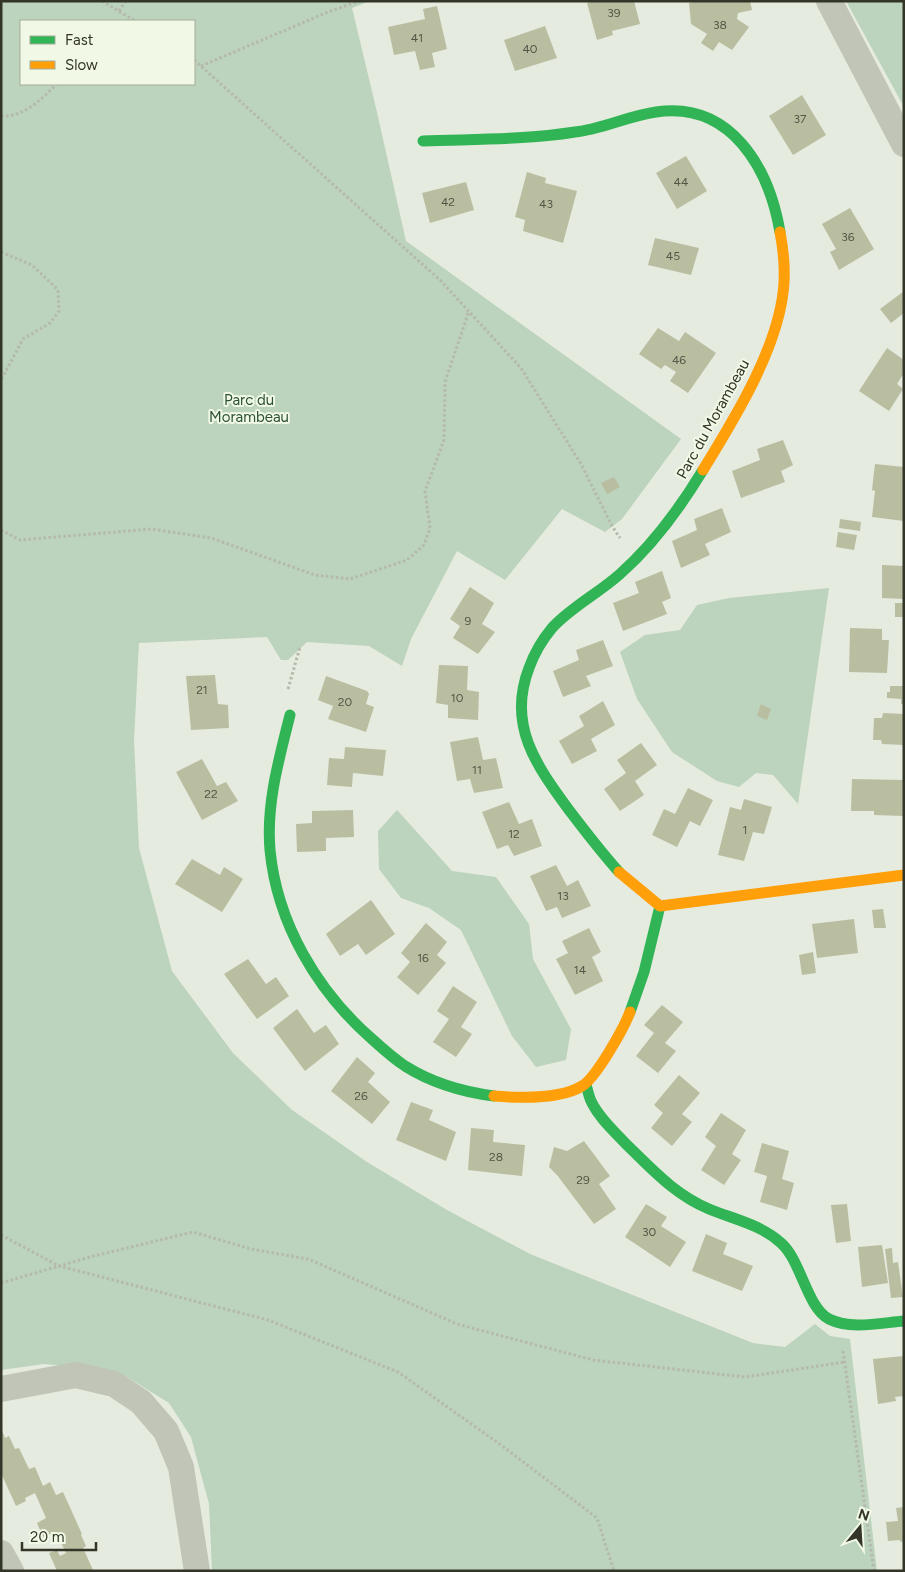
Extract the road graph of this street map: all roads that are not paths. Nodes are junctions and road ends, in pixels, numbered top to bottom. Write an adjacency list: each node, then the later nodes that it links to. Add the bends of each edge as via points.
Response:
1 (829, 1): 3 (street)
2 (422, 141): 6 (street, Parc du Morambeau, via 581,132 655,112 681,110 722,124 741,143 757,164 779,222 784,284 767,350 714,452 664,528 615,578 552,628 534,655 523,685 520,712 527,743 540,769 620,874)
3 (904, 144)
4 (290, 715): 7 (street, via 272,791 269,820 276,882 300,947 319,982 345,1015 406,1066 444,1085 484,1096 525,1098 558,1094)
5 (904, 875): 6 (street)
6 (660, 906): 7 (street, via 633,1003 620,1033)
7 (586, 1085): 8 (street, via 592,1103 606,1122 660,1178 684,1197 762,1230 782,1244 793,1258 818,1310 828,1319 843,1324)
8 (904, 1321)
9 (1, 1388): 12 (street, via 76,1375 114,1384 142,1402 166,1431 182,1467)
10 (1, 1553): 11 (street)
11 (11, 1571)
12 (197, 1571)

